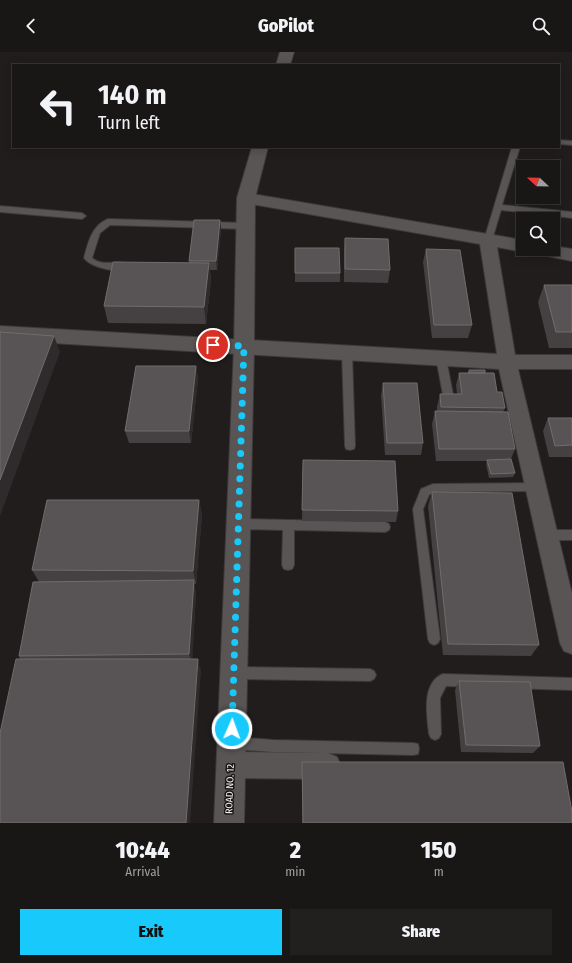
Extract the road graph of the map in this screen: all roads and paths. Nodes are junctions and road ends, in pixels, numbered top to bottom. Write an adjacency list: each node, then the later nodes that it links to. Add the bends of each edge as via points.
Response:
1 (286, 52): 2 (street)
2 (283, 64)
3 (560, 142): 4 (lane)
4 (572, 143)
5 (260, 148): 7 (street, ROAD NO. 12)
6 (516, 148): 8 (lane)
7 (246, 198): 12 (street, ROAD NO. 12); 13 (street)
8 (498, 207): 10 (lane); 13 (lane)
9 (0, 209): 11 (lane)
10 (572, 215)
11 (82, 216)
12 (246, 226): 17 (lane, via 108,222 102,225 96,231 88,258 91,262 99,266); 19 (street, ROAD NO. 12)
13 (488, 240): 14 (street); 22 (street)
14 (516, 245)
15 (560, 252): 16 (street)
16 (572, 254)
17 (137, 266)
18 (0, 334): 19 (street)
19 (244, 346): 20 (street); 27 (street, ROAD NO. 12)
20 (347, 353): 21 (street); 25 (lane)
21 (441, 358): 22 (street); 24 (lane)
22 (507, 362): 23 (street); 26 (street)
23 (572, 362)
24 (449, 400)
25 (350, 446)
26 (536, 487): 30 (street); 33 (lane, via 433,488 425,492 418,509)
27 (238, 524): 28 (lane); 35 (street, ROAD NO. 12)
28 (289, 525): 29 (lane); 32 (lane)
29 (385, 527)
30 (547, 535): 31 (lane); 34 (street)
31 (572, 535)
32 (288, 565)
33 (434, 639)
34 (572, 643)
35 (234, 673): 36 (lane); 40 (street, ROAD NO. 12)
36 (370, 675)
37 (572, 684): 38 (lane, via 443,680 437,685 433,697)
38 (435, 734)
39 (413, 749): 40 (lane, via 273,746)
40 (231, 754): 41 (street); 42 (street, ROAD NO. 12)
41 (433, 765)
42 (229, 823)

